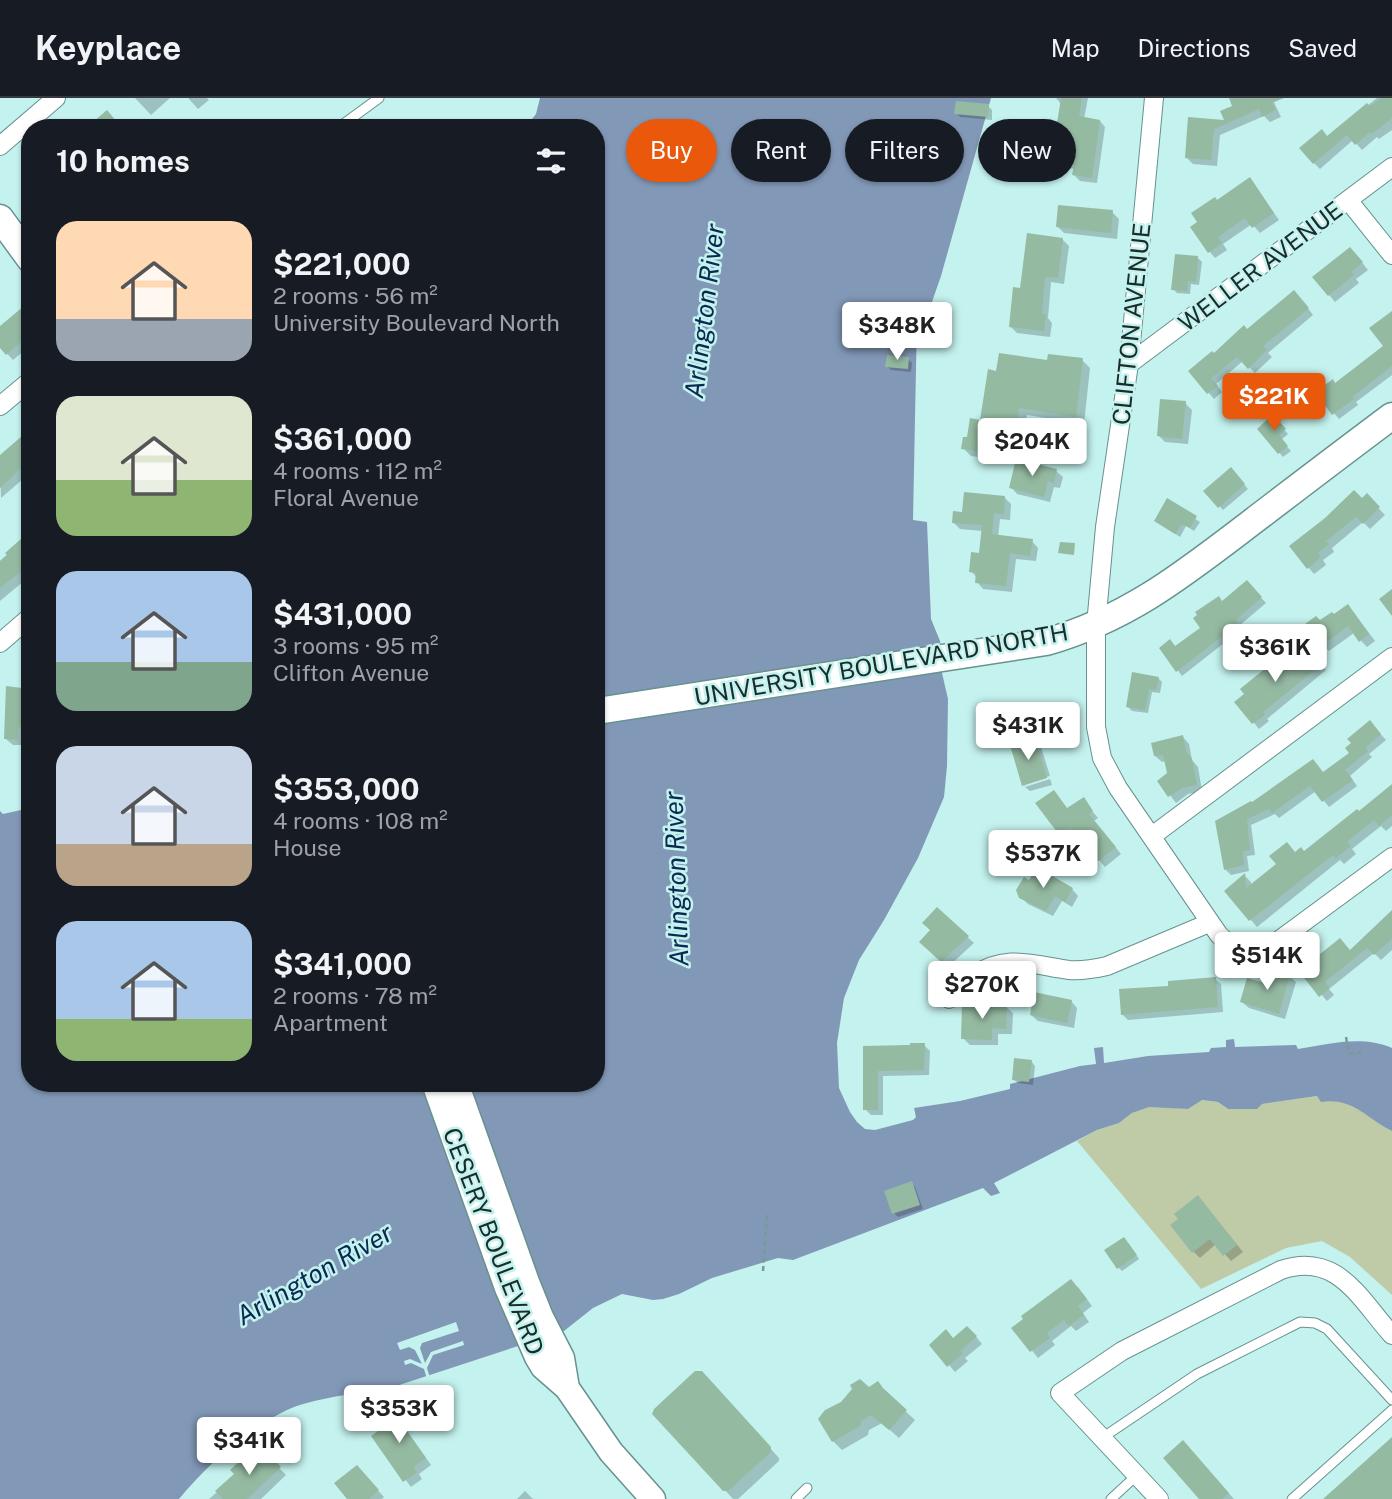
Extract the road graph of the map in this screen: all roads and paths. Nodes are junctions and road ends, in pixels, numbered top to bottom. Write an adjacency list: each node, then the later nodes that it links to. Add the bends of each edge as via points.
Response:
1 (56, 98): 5 (street)
2 (379, 98): 4 (lane)
3 (1157, 101): 14 (street, CLIFTON AVENUE)
4 (370, 102): 6 (lane)
5 (32, 119)
6 (349, 119)
7 (21, 128): 8 (street)
8 (0, 146)
9 (1392, 167): 10 (street, WELLER AVENUE)
10 (1349, 200): 13 (street); 14 (street, WELLER AVENUE)
11 (0, 218): 12 (main road)
12 (21, 247)
13 (1392, 255)
14 (1129, 364): 19 (street, CLIFTON AVENUE)
15 (21, 388): 16 (street)
16 (0, 406)
17 (1392, 416): 19 (main road, UNIVERSITY BOULEVARD NORTH, via 1184,573 1136,606)
18 (21, 625): 20 (street)
19 (1096, 625): 22 (main road, UNIVERSITY BOULEVARD NORTH, via 1046,642); 23 (street, CLIFTON AVENUE, via 1096,727 1102,758)
20 (0, 643)
21 (1392, 657): 23 (street)
22 (605, 710)
23 (1152, 835): 25 (street, CLIFTON AVENUE)
24 (1392, 857): 25 (street, CLIFTON AVENUE, via 1260,951 1231,947)
25 (1209, 923): 26 (street, via 1089,970 999,963 973,976)
26 (950, 999)
27 (1346, 1037): 28 (path, via 1349,1054)
28 (1361, 1052)
29 (437, 1092): 34 (main road, CESERY BOULEVARD, via 507,1288)
30 (459, 1092): 34 (main road, CESERY BOULEVARD)
31 (767, 1215): 32 (path)
32 (763, 1271)
33 (1392, 1335): 37 (street, via 1336,1273 1311,1264 1281,1270 1122,1352 1060,1393)
34 (547, 1352): 40 (main road, CESERY BOULEVARD, via 562,1358 568,1388 611,1452)
35 (1392, 1399): 37 (lane, via 1326,1329 1300,1322 1197,1374)
36 (1392, 1410): 44 (lane)
37 (1102, 1438): 38 (street)
38 (1137, 1475): 42 (lane); 43 (street)
39 (807, 1488): 41 (lane)
40 (653, 1499)
41 (796, 1499)
42 (1111, 1499)
43 (1159, 1499)
44 (1292, 1499)

